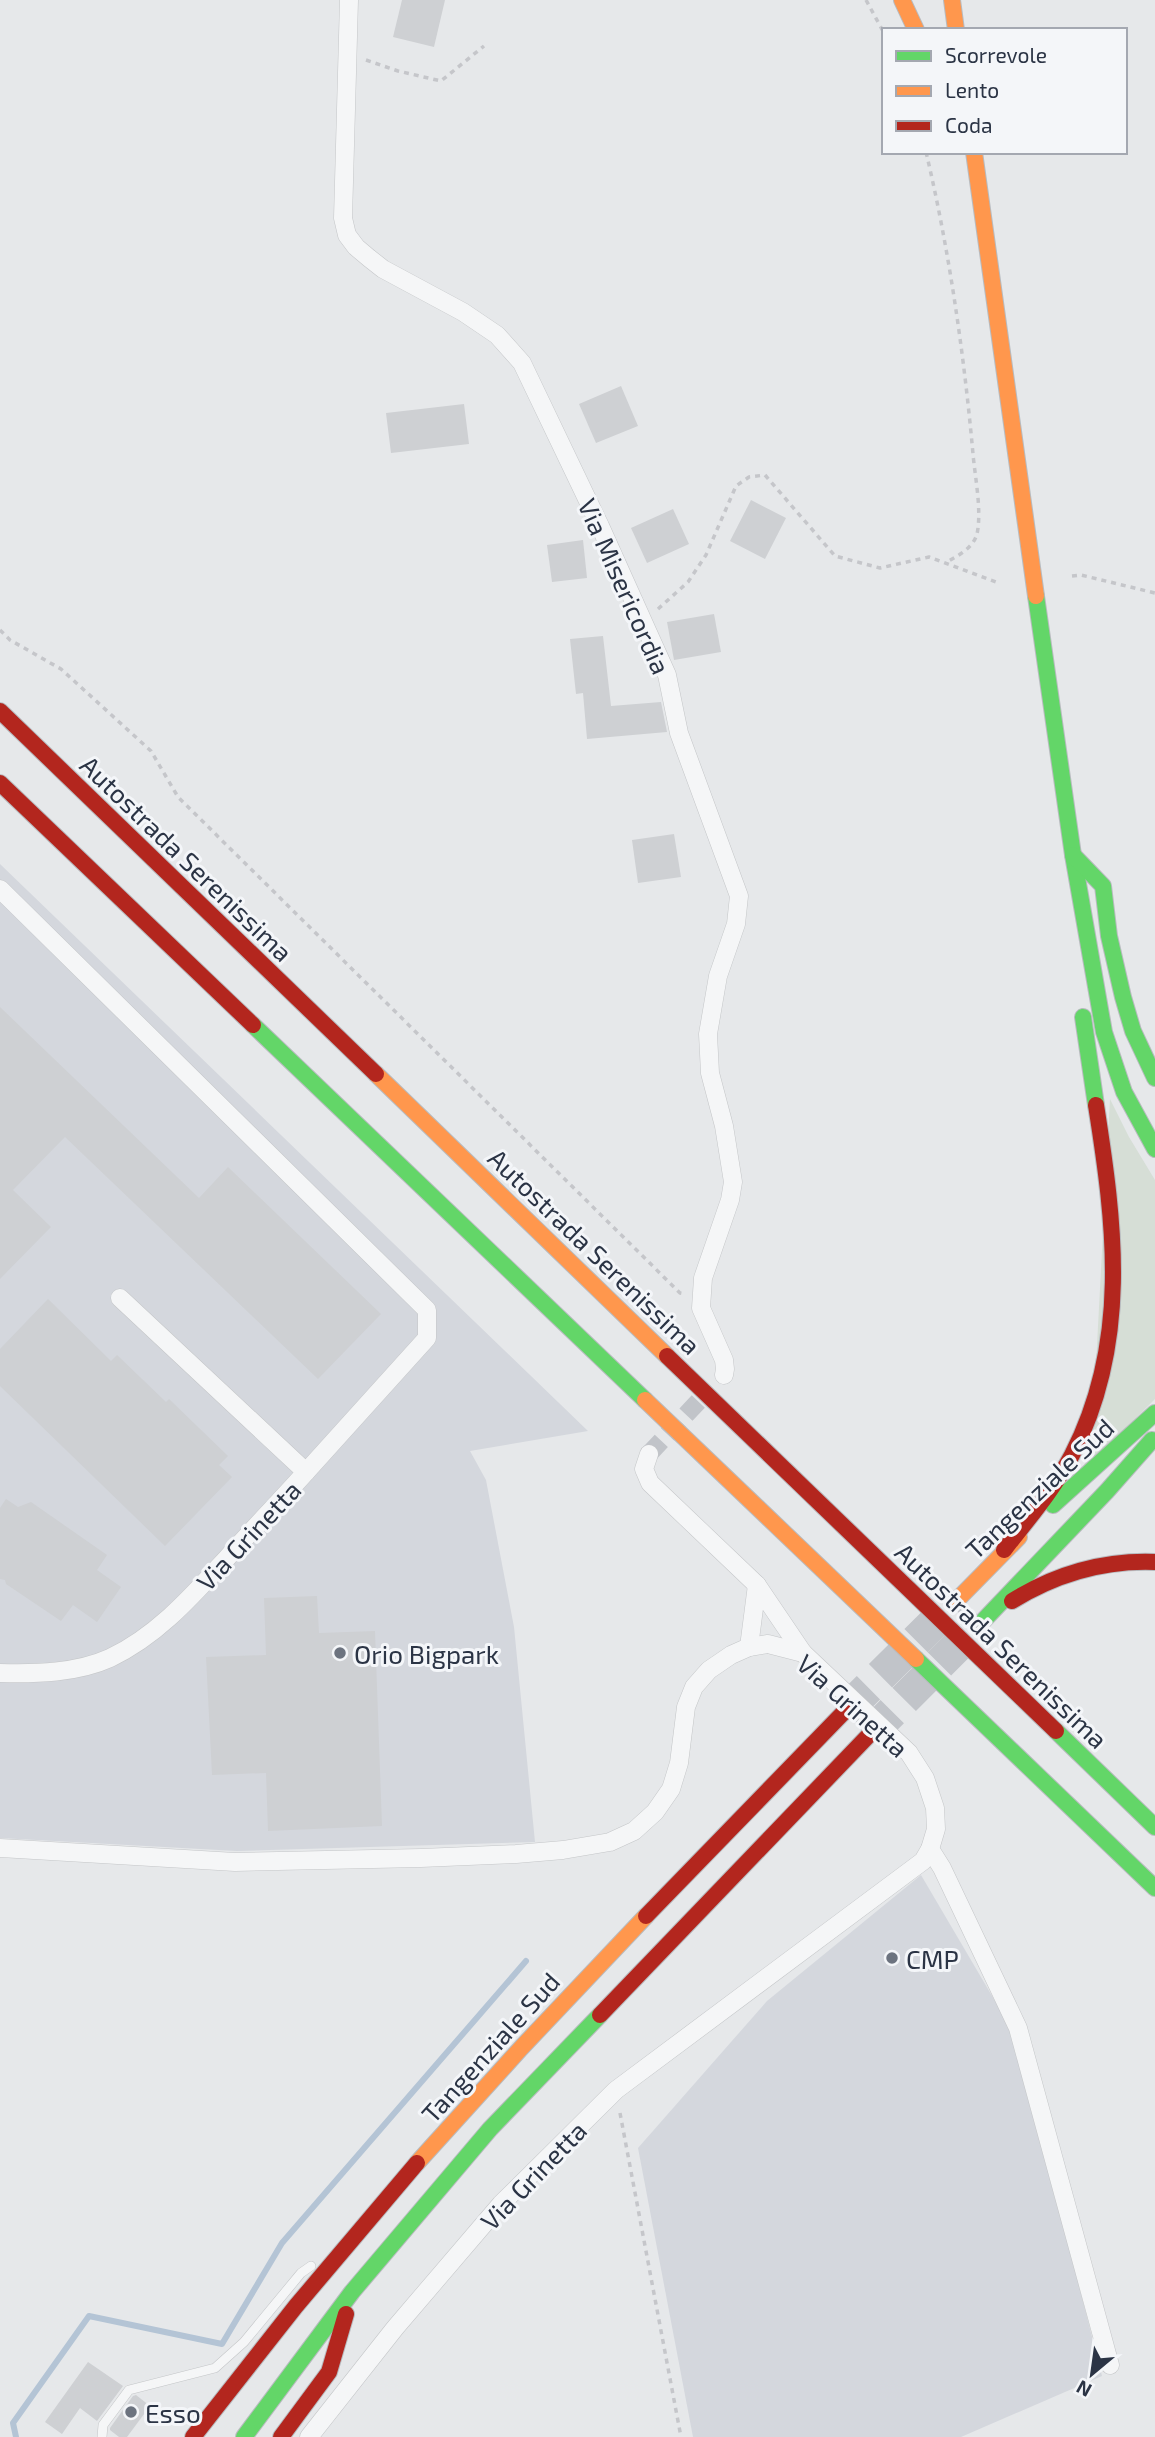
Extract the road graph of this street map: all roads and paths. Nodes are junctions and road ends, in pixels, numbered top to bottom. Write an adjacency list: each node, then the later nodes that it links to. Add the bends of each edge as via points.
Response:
1 (349, 0): 9 (street, Via Misericordia)
2 (866, 0): 7 (path)
3 (902, 0): 5 (highway)
4 (952, 0): 6 (highway)
5 (915, 28)
6 (956, 28)
7 (882, 29)
8 (484, 46): 9 (path, via 441,81)
9 (347, 53): 18 (street, Via Misericordia, via 342,218 348,234 356,247 383,269 463,312 510,348 528,375)
10 (926, 154): 14 (path, via 953,300 978,500 977,535 967,551)
11 (974, 154): 13 (highway)
12 (985, 344): 13 (highway)
13 (1012, 413): 22 (highway)
14 (946, 562): 16 (path); 18 (path, via 929,557 880,568 835,556 765,475 749,477 736,486 706,555 688,582)
15 (1072, 576): 17 (path)
16 (996, 582)
17 (1155, 593)
18 (643, 622): 29 (street, Via Misericordia, via 667,675 679,733 739,896 708,1034 710,1073 733,1182)
19 (0, 630): 29 (path, via 61,669 151,751 188,807 680,1293)
20 (0, 711): 44 (highway, Autostrada Serenissima)
21 (0, 783): 47 (highway)
22 (1073, 855): 24 (highway); 26 (highway, via 1103,886 1123,997); 27 (highway, via 1104,1032 1124,1092)
23 (0, 889): 34 (street, via 427,1310 427,1338)
24 (1063, 893)
25 (1080, 1001): 35 (highway, via 1105,1158 1113,1241 1113,1314 1105,1365 1078,1442 1056,1482)
26 (1155, 1078)
27 (1155, 1149)
28 (120, 1298): 34 (street, Via Grinetta)
29 (700, 1299): 30 (street, Via Misericordia, via 724,1360)
30 (723, 1375)
31 (1155, 1413): 35 (highway, Tangenziale Sud)
32 (1155, 1437): 36 (highway, Tangenziale Sud, via 984,1620 1020,1595 1072,1573 1105,1564)
33 (649, 1454): 37 (street, via 644,1469 650,1483)
34 (306, 1472): 41 (street, Via Grinetta, via 187,1600 141,1642 77,1669)
35 (1003, 1550): 38 (highway, Tangenziale Sud)
36 (1155, 1562)
37 (757, 1585): 39 (street); 40 (street)
38 (957, 1600)
39 (749, 1647): 40 (street, Via Grinetta, via 768,1644); 45 (street, Via Grinetta, via 730,1654 694,1687 671,1789 634,1831 610,1842 516,1853 235,1862)
40 (803, 1653): 46 (street, Via Grinetta, via 909,1752 925,1778 935,1808 936,1829)
41 (0, 1673)
42 (845, 1711): 49 (highway, Tangenziale Sud, via 581,1983)
43 (869, 1735): 50 (highway, Tangenziale Sud, via 490,2129)
44 (1155, 1827)
45 (0, 1848)
46 (930, 1849): 48 (street, Via Grinetta, via 923,1861); 52 (street, via 1018,2028)
47 (1155, 1888)
48 (616, 2091): 57 (street, Via Grinetta, via 501,2204); 58 (path)
49 (355, 2234): 53 (lane, via 301,2273 244,2342 215,2368 129,2390 103,2425); 54 (highway, Tangenziale Sud)
50 (352, 2292): 51 (lane); 55 (highway, Tangenziale Sud); 56 (highway, via 329,2372)
51 (313, 2363)
52 (1110, 2365)
53 (102, 2437)
54 (193, 2437)
55 (244, 2437)
56 (281, 2437)
57 (309, 2437)
58 (681, 2437)

